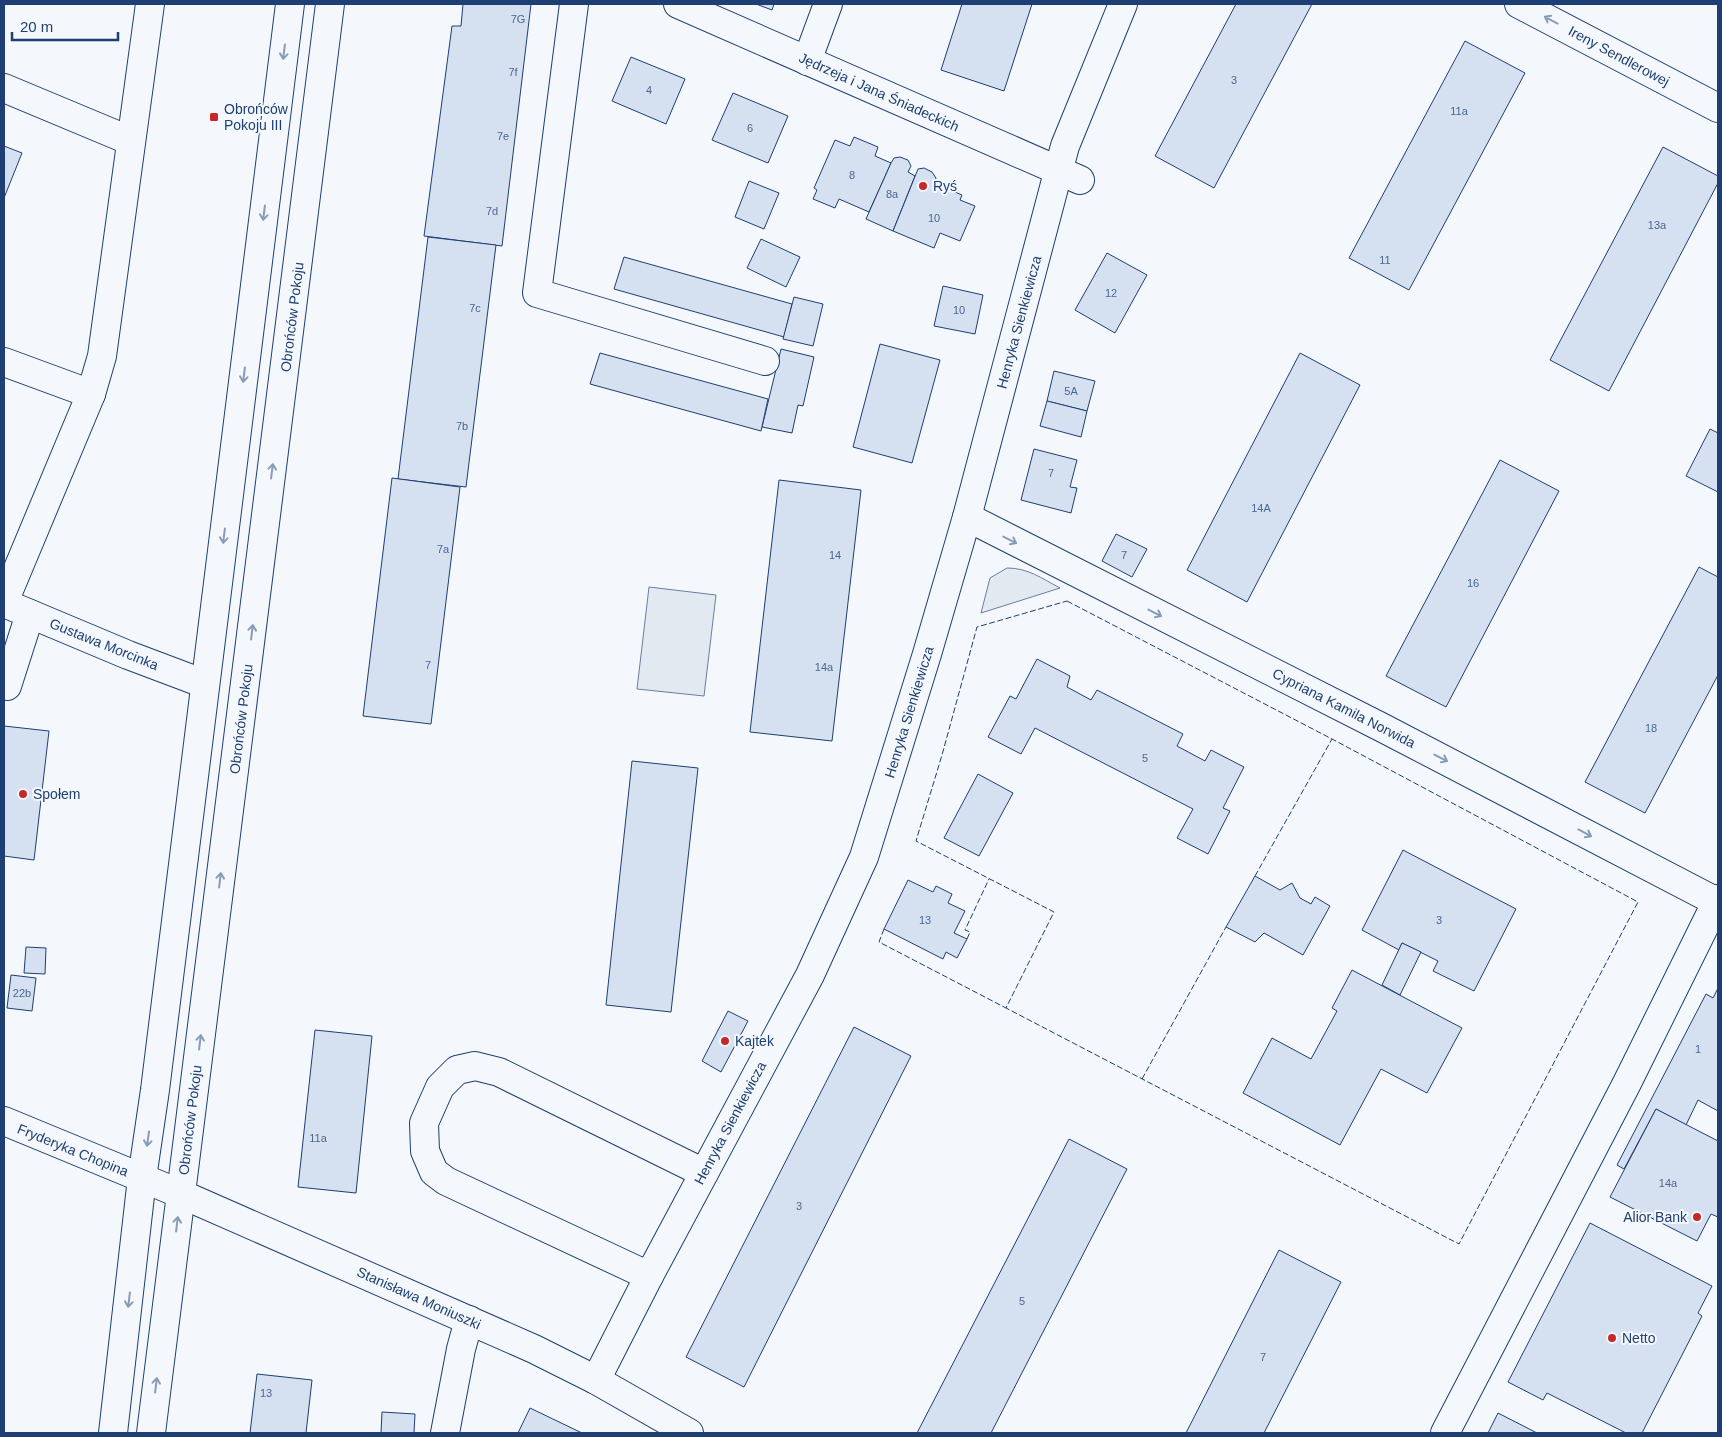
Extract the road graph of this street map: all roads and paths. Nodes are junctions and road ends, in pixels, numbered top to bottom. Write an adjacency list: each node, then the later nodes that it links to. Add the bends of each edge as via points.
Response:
1 (150, 4): 12 (street)
2 (290, 4): 20 (street, one-way to 20)
3 (330, 4): 26 (street, Obrońców Pokoju, one-way to 3)
4 (574, 4): 14 (street, via 537,292)
5 (678, 4): 9 (street, Jędrzeja i Jana Śniadeckich)
6 (828, 4): 9 (street)
7 (1123, 4): 13 (street, Henryka Sienkiewicza, via 1065,146)
8 (1519, 4): 11 (street, Ireny Sendlerowej, one-way to 8)
9 (807, 61): 13 (street, Jędrzeja i Jana Śniadeckich)
10 (4, 88): 12 (street)
11 (1718, 108)
12 (131, 142): 16 (street, via 102,356)
13 (1069, 175): 17 (street, Henryka Sienkiewicza)
14 (765, 361)
15 (4, 362): 16 (street)
16 (91, 394): 18 (street)
17 (967, 517): 22 (street, Cypriana Kamila Norwida, one-way to 22); 24 (street, Henryka Sienkiewicza, via 864,857 810,975)
18 (4, 602): 19 (street, Gustawa Morcinka)
19 (30, 614): 20 (street, Gustawa Morcinka); 21 (street)
20 (206, 684): 25 (street, one-way to 25)
21 (4, 685)
22 (1718, 900): 34 (street)
23 (4, 1121): 25 (street, Fryderyka Chopina)
24 (704, 1173): 27 (street, Henryka Sienkiewicza); 27 (street, via 499,1072 475,1066 457,1070 440,1088 424,1123 425,1151 434,1172 446,1181)
25 (142, 1178): 26 (street, Stanisława Moniuszki); 30 (street, one-way to 30)
26 (181, 1194): 28 (street, Stanisława Moniuszki); 31 (street, Obrońców Pokoju, one-way to 26)
27 (649, 1276): 29 (street, Henryka Sienkiewicza)
28 (469, 1320): 29 (street, Stanisława Moniuszki); 32 (street)
29 (596, 1380): 33 (street, Stanisława Moniuszki)
30 (113, 1433)
31 (151, 1433)
32 (445, 1433)
33 (689, 1433)
34 (1445, 1433)

